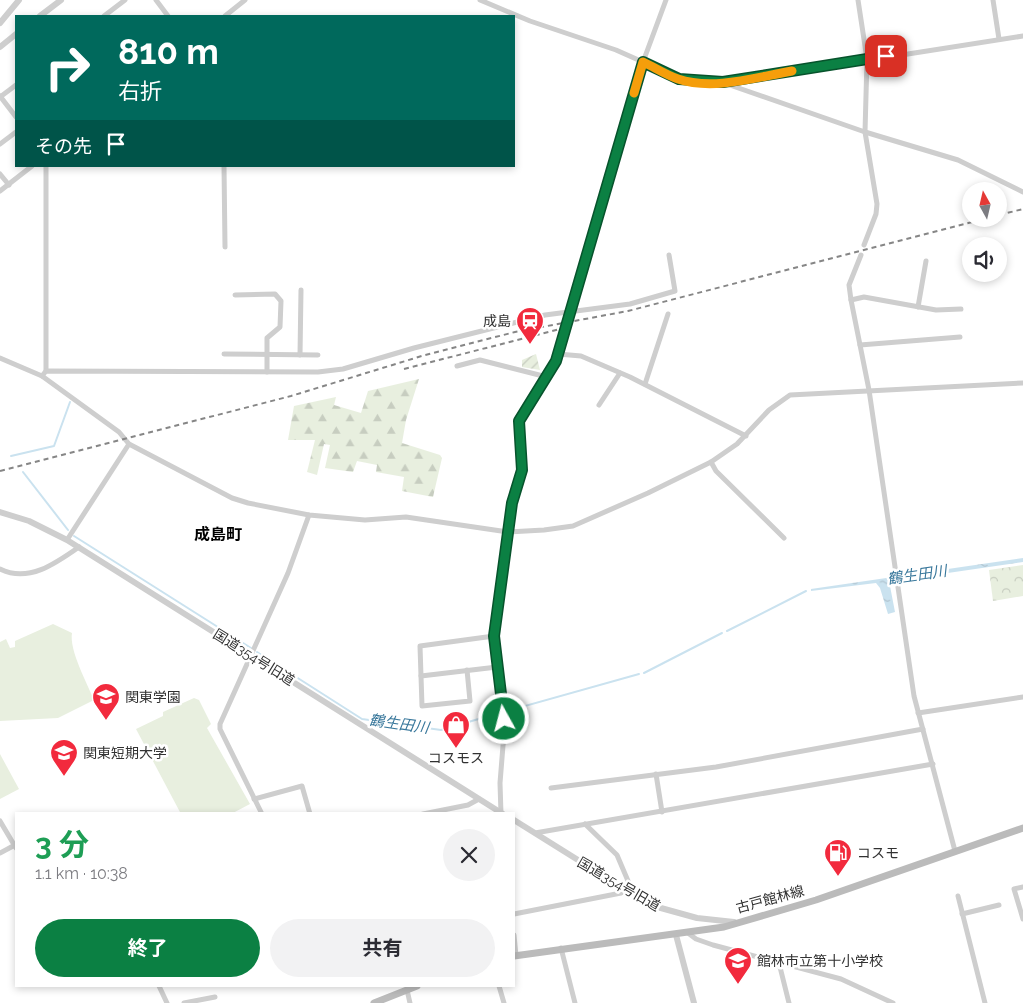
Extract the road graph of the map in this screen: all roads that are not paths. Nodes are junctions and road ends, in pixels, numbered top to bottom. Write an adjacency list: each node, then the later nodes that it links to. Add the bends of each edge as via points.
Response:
1 (18, 0): 14 (street)
2 (61, 0): 10 (street)
3 (125, 0): 11 (street)
4 (156, 0): 12 (street)
5 (245, 0): 13 (street)
6 (480, 0): 20 (street)
7 (666, 0): 20 (street)
8 (858, 0): 19 (street)
9 (993, 0): 17 (street)
10 (49, 14)
11 (105, 15)
12 (166, 15)
13 (226, 15)
14 (0, 23)
15 (15, 35): 18 (street)
16 (1023, 36): 17 (street)
17 (998, 40): 19 (street)
18 (0, 47)
19 (867, 59): 21 (street); 25 (street)
20 (643, 62): 21 (street, via 679,79); 45 (street)
21 (723, 82): 25 (street)
22 (15, 86): 23 (street)
23 (0, 97): 24 (street)
24 (15, 116)
25 (865, 132): 34 (street, via 958,160); 35 (street, via 877,204)
26 (15, 133): 27 (street)
27 (0, 144)
28 (31, 167): 32 (street)
29 (46, 167): 57 (street)
30 (224, 167): 36 (street)
31 (0, 174): 32 (street)
32 (9, 184): 33 (street)
33 (0, 191)
34 (1023, 192)
35 (864, 245)
36 (225, 247)
37 (669, 255): 45 (street, via 675,292 630,304)
38 (861, 255): 42 (street, via 849,286)
39 (926, 261): 43 (street)
40 (301, 290): 52 (street)
41 (235, 295): 50 (street, via 275,294 281,301 280,327 267,338)
42 (851, 300): 43 (street, via 864,297); 48 (street)
43 (918, 306): 44 (street, via 936,310)
44 (961, 309)
45 (570, 312): 51 (street); 56 (street, via 502,325 343,369)
46 (668, 314): 61 (street)
47 (960, 337): 48 (street)
48 (860, 345): 62 (street)
49 (224, 354): 50 (street)
50 (267, 354): 52 (street); 56 (street)
51 (558, 354): 58 (street, via 581,356); 59 (street)
52 (300, 355): 53 (street)
53 (318, 355)
54 (0, 358): 57 (street)
55 (458, 366): 59 (street, via 480,360)
56 (267, 372): 57 (street)
57 (44, 373): 65 (street, via 119,432)
58 (620, 373): 61 (street); 63 (street)
59 (548, 377): 69 (street, via 519,421 522,470)
60 (1023, 383): 62 (street)
61 (645, 384): 64 (street)
62 (870, 390): 64 (street, via 790,395 769,410); 80 (street)
63 (599, 406)
64 (746, 436): 66 (street)
65 (129, 444): 68 (street, via 232,498); 71 (street)
66 (710, 462): 69 (street, via 573,526); 70 (street)
67 (0, 512): 71 (street, 国道354号旧道, via 36,524)
68 (309, 515): 69 (street, via 365,520 406,517); 75 (street, via 288,573)
69 (508, 532): 74 (street)
70 (784, 538)
71 (67, 540): 72 (street, 国道354号旧道)
72 (79, 547): 73 (street, via 60,561 23,576); 75 (street, 国道354号旧道)
73 (0, 569)
74 (494, 636): 76 (street); 78 (street, via 420,646)
75 (251, 655): 85 (street, via 220,729); 86 (street, 国道354号旧道)
76 (497, 667): 77 (street); 91 (street, via 504,733 500,783)
77 (467, 670): 78 (street); 78 (street, via 470,701 422,706)
78 (421, 676)
79 (1023, 697): 80 (street)
80 (918, 713): 81 (street)
81 (923, 729): 82 (street); 83 (street, via 716,767)
82 (933, 764): 92 (street); 100 (street)
83 (656, 774): 84 (street); 92 (street)
84 (551, 788)
85 (254, 799): 87 (street); 88 (street, via 302,786)
86 (479, 799): 89 (street, via 468,805); 90 (street, 国道354号旧道)
87 (261, 812)
88 (309, 812)
89 (433, 812)
90 (500, 812)
91 (502, 812)
92 (662, 812): 95 (street)
93 (0, 821): 98 (street)
94 (515, 821): 97 (street, 国道354号旧道)
95 (585, 824): 97 (street); 103 (street, via 622,863 631,885)
96 (1023, 828): 100 (main road, 古戸館林線)
97 (535, 834): 103 (street, 国道354号旧道)
98 (15, 844)
99 (15, 846): 101 (street)
100 (955, 851): 109 (main road, 古戸館林線, via 816,900)
101 (0, 853)
102 (1023, 886): 108 (street, via 1014,889)
103 (627, 891): 106 (street); 109 (street, 国道354号旧道, via 650,905 674,913)
104 (958, 896): 107 (street)
105 (999, 906): 107 (street)
106 (515, 914)
107 (962, 914): 130 (street)
108 (1023, 919)
109 (734, 922): 110 (main road, 古戸館林線)
110 (688, 933): 111 (main road, 古戸館林線); 114 (street, via 712,945)
111 (676, 935): 112 (main road, 古戸館林線); 127 (street)
112 (561, 948): 113 (main road, 古戸館林線); 126 (street)
113 (515, 956)
114 (779, 963): 120 (street, via 841,979); 128 (street)
115 (159, 987): 121 (street)
116 (414, 987): 118 (main road)
117 (499, 987): 125 (street)
118 (407, 990): 123 (main road); 124 (street)
119 (215, 997): 122 (street)
120 (887, 1001): 129 (street)
121 (167, 1003)
122 (184, 1003)
123 (374, 1003)
124 (410, 1003)
125 (504, 1003)
126 (574, 1003)
127 (694, 1003)
128 (789, 1003)
129 (893, 1003)
130 (985, 1003)

